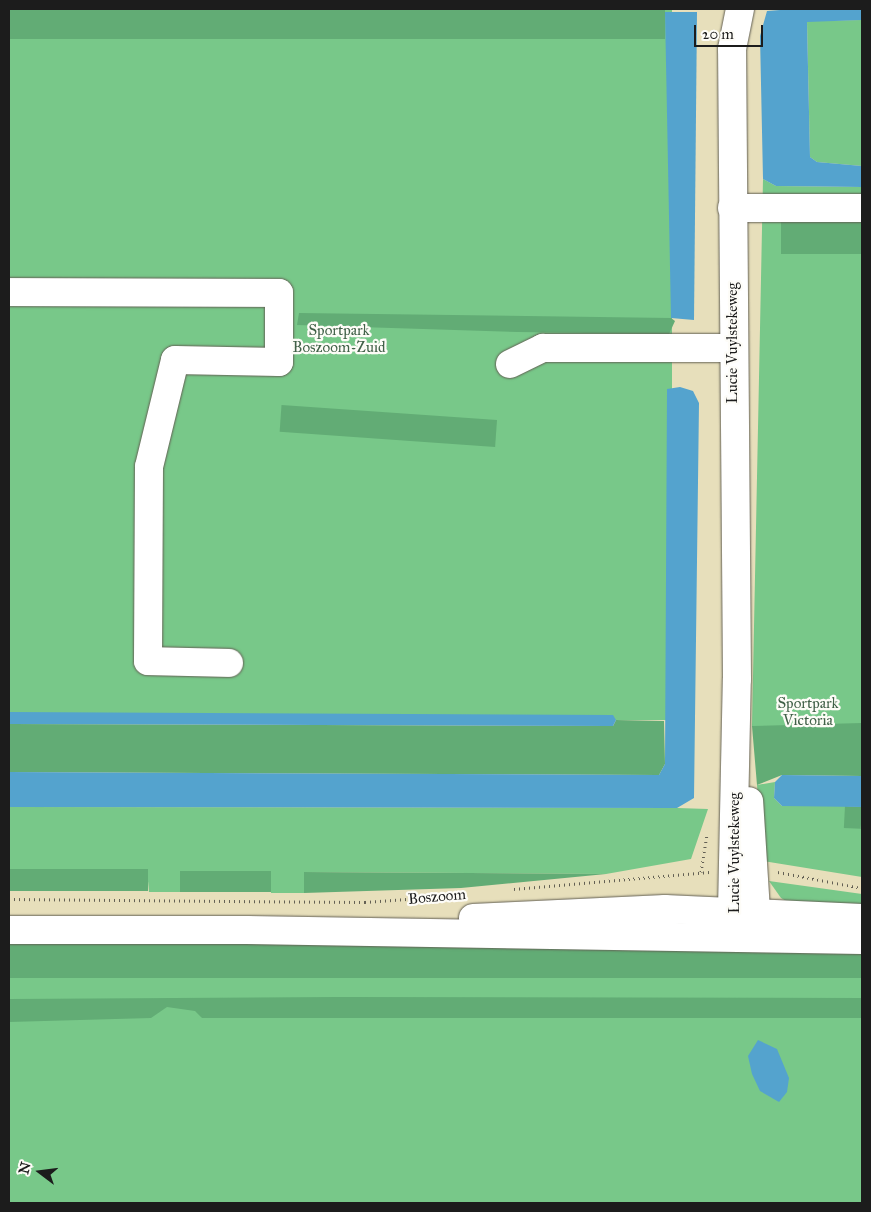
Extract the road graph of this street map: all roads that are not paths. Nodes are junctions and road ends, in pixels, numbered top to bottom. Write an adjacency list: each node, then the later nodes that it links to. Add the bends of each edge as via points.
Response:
1 (740, 9): 2 (main road, Lucie Vuylstekeweg, via 732,49)
2 (732, 208): 3 (main road); 5 (main road, Lucie Vuylstekeweg)
3 (862, 208)
4 (9, 292): 7 (main road, via 279,293 279,362 175,360 149,467 148,661)
5 (733, 348): 6 (main road, via 544,348); 8 (main road, Lucie Vuylstekeweg)
6 (510, 364)
7 (229, 663)
8 (744, 910): 9 (main road, Boszoom); 11 (main road, Boszoom, via 665,909); 13 (main road, Lucie Vuylstekeweg)
9 (862, 918)
10 (9, 930): 11 (main road, Boszoom)
11 (247, 930): 13 (main road, Boszoom)
12 (862, 940): 13 (main road, Boszoom)
13 (741, 941)

